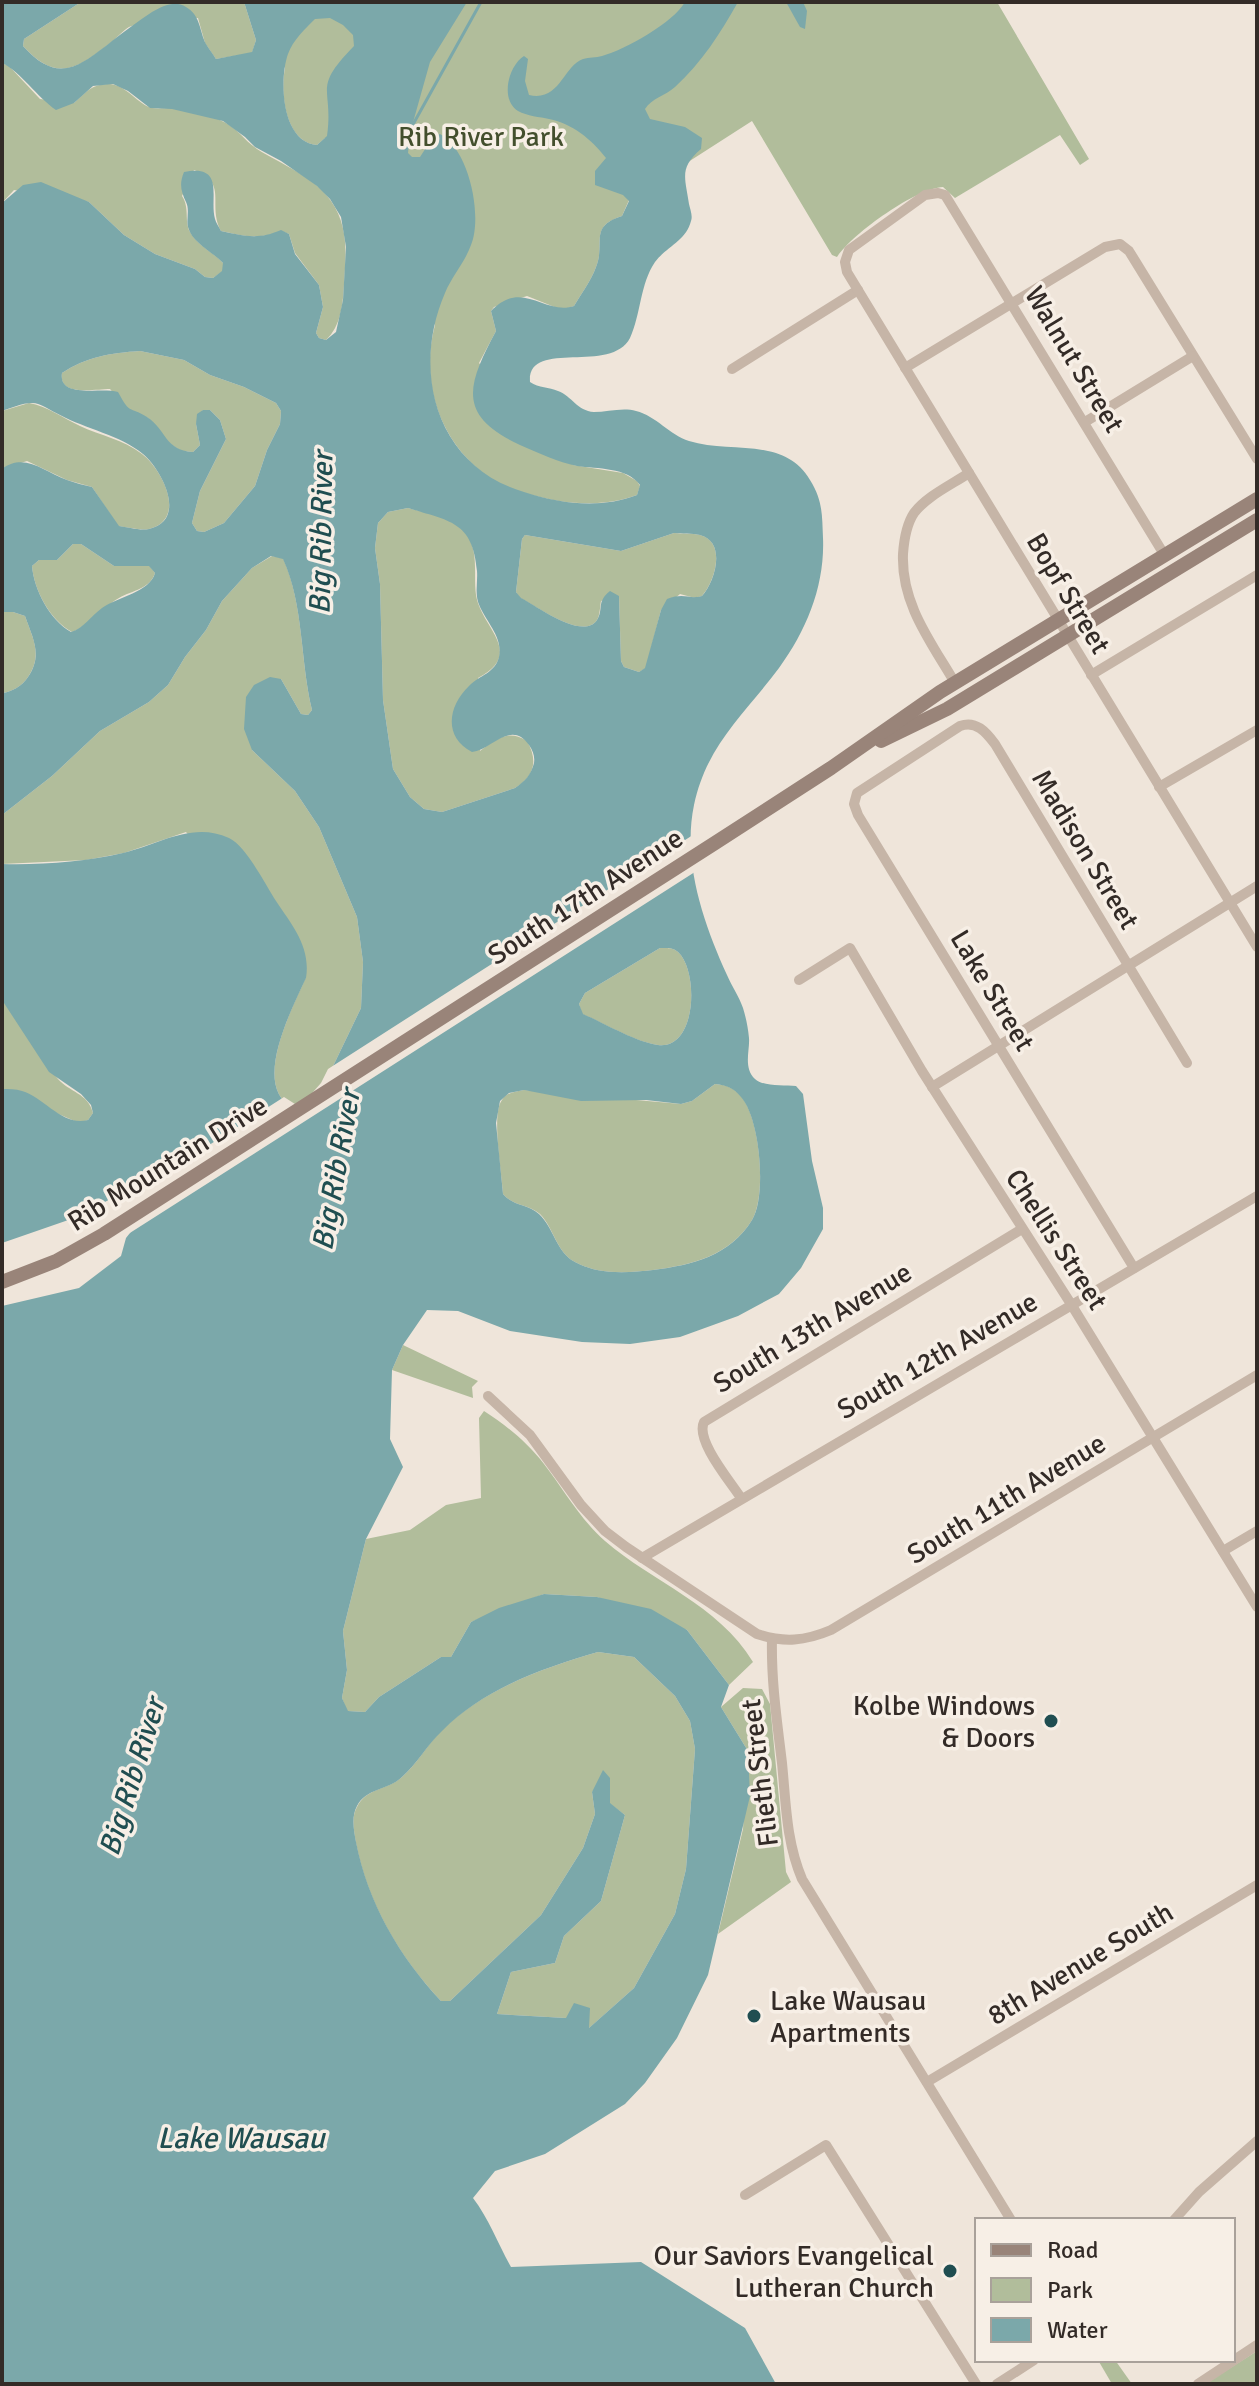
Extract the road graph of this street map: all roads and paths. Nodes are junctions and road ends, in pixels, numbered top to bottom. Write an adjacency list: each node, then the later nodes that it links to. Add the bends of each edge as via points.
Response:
1 (938, 193): 2 (street, Bopf Street, via 925,195 849,250 847,272); 3 (street, Walnut Street, via 950,200)
2 (858, 290): 5 (street, Bopf Street); 6 (street)
3 (1013, 302): 4 (street, via 1105,247 1120,244); 5 (street); 7 (street, Walnut Street)
4 (1193, 356): 7 (street); 8 (street)
5 (905, 368): 9 (street, Bopf Street)
6 (732, 369)
7 (1085, 422): 12 (street, Walnut Street)
8 (1257, 459)
9 (969, 473): 14 (street, Bopf Street); 17 (street, via 915,512 903,558 908,601)
10 (1257, 499): 12 (main road, South 17th Avenue)
11 (1257, 520): 15 (main road, South 17th Avenue)
12 (1165, 556): 14 (main road, South 17th Avenue)
13 (1257, 575): 16 (street)
14 (1058, 621): 15 (street, Bopf Street); 17 (main road, South 17th Avenue)
15 (1067, 636): 16 (street, Bopf Street); 20 (main road, South 17th Avenue, via 947,709)
16 (1091, 675): 21 (street, Bopf Street)
17 (955, 683): 20 (main road, South 17th Avenue)
18 (1257, 730): 21 (street)
19 (913, 756): 25 (street, Madison Street, via 965,724 984,731); 27 (street, Lake Street, via 859,790 855,807)
20 (845, 759): 29 (main road, South 17th Avenue)
21 (1159, 787): 23 (street, Bopf Street)
22 (1257, 886): 23 (street)
23 (1230, 903): 24 (street, Bopf Street); 25 (street)
24 (1257, 947)
25 (1129, 965): 27 (street); 28 (street, Madison Street)
26 (799, 980): 30 (street, Chellis Street, via 850,948)
27 (999, 1046): 30 (street); 33 (street, Lake Street)
28 (1187, 1063)
29 (352, 1077): 34 (main road, Rib Mountain Drive, via 104,1234 48,1265)
30 (932, 1087): 32 (street, Chellis Street)
31 (1257, 1196): 33 (street, South 12th Avenue)
32 (1022, 1229): 35 (street, Chellis Street); 39 (street, South 13th Avenue, via 704,1422 704,1442)
33 (1134, 1268): 35 (street, South 12th Avenue)
34 (2, 1282)
35 (1071, 1304): 38 (street, Chellis Street); 39 (street, South 12th Avenue)
36 (1257, 1375): 38 (street, South 11th Avenue)
37 (488, 1396): 42 (street, via 530,1435 593,1518)
38 (1153, 1438): 41 (street, Chellis Street); 44 (street, South 11th Avenue, via 831,1630 796,1641)
39 (741, 1498): 42 (street, South 12th Avenue)
40 (1257, 1531): 41 (street)
41 (1223, 1551): 43 (street, Chellis Street)
42 (642, 1558): 44 (street)
43 (1257, 1607)
44 (772, 1639): 46 (street, Flieth Street, via 785,1807 796,1866)
45 (1257, 1885): 46 (street, 8th Avenue South)
46 (927, 2082): 49 (street, Flieth Street)
47 (1257, 2141): 50 (street)
48 (745, 2195): 55 (street, via 826,2145)
49 (1010, 2218)
50 (1176, 2218)
51 (1257, 2345): 52 (street)
52 (1235, 2360)
53 (1031, 2362): 56 (street)
54 (1231, 2362): 57 (street)
55 (976, 2384)
56 (997, 2384)
57 (1198, 2384)

